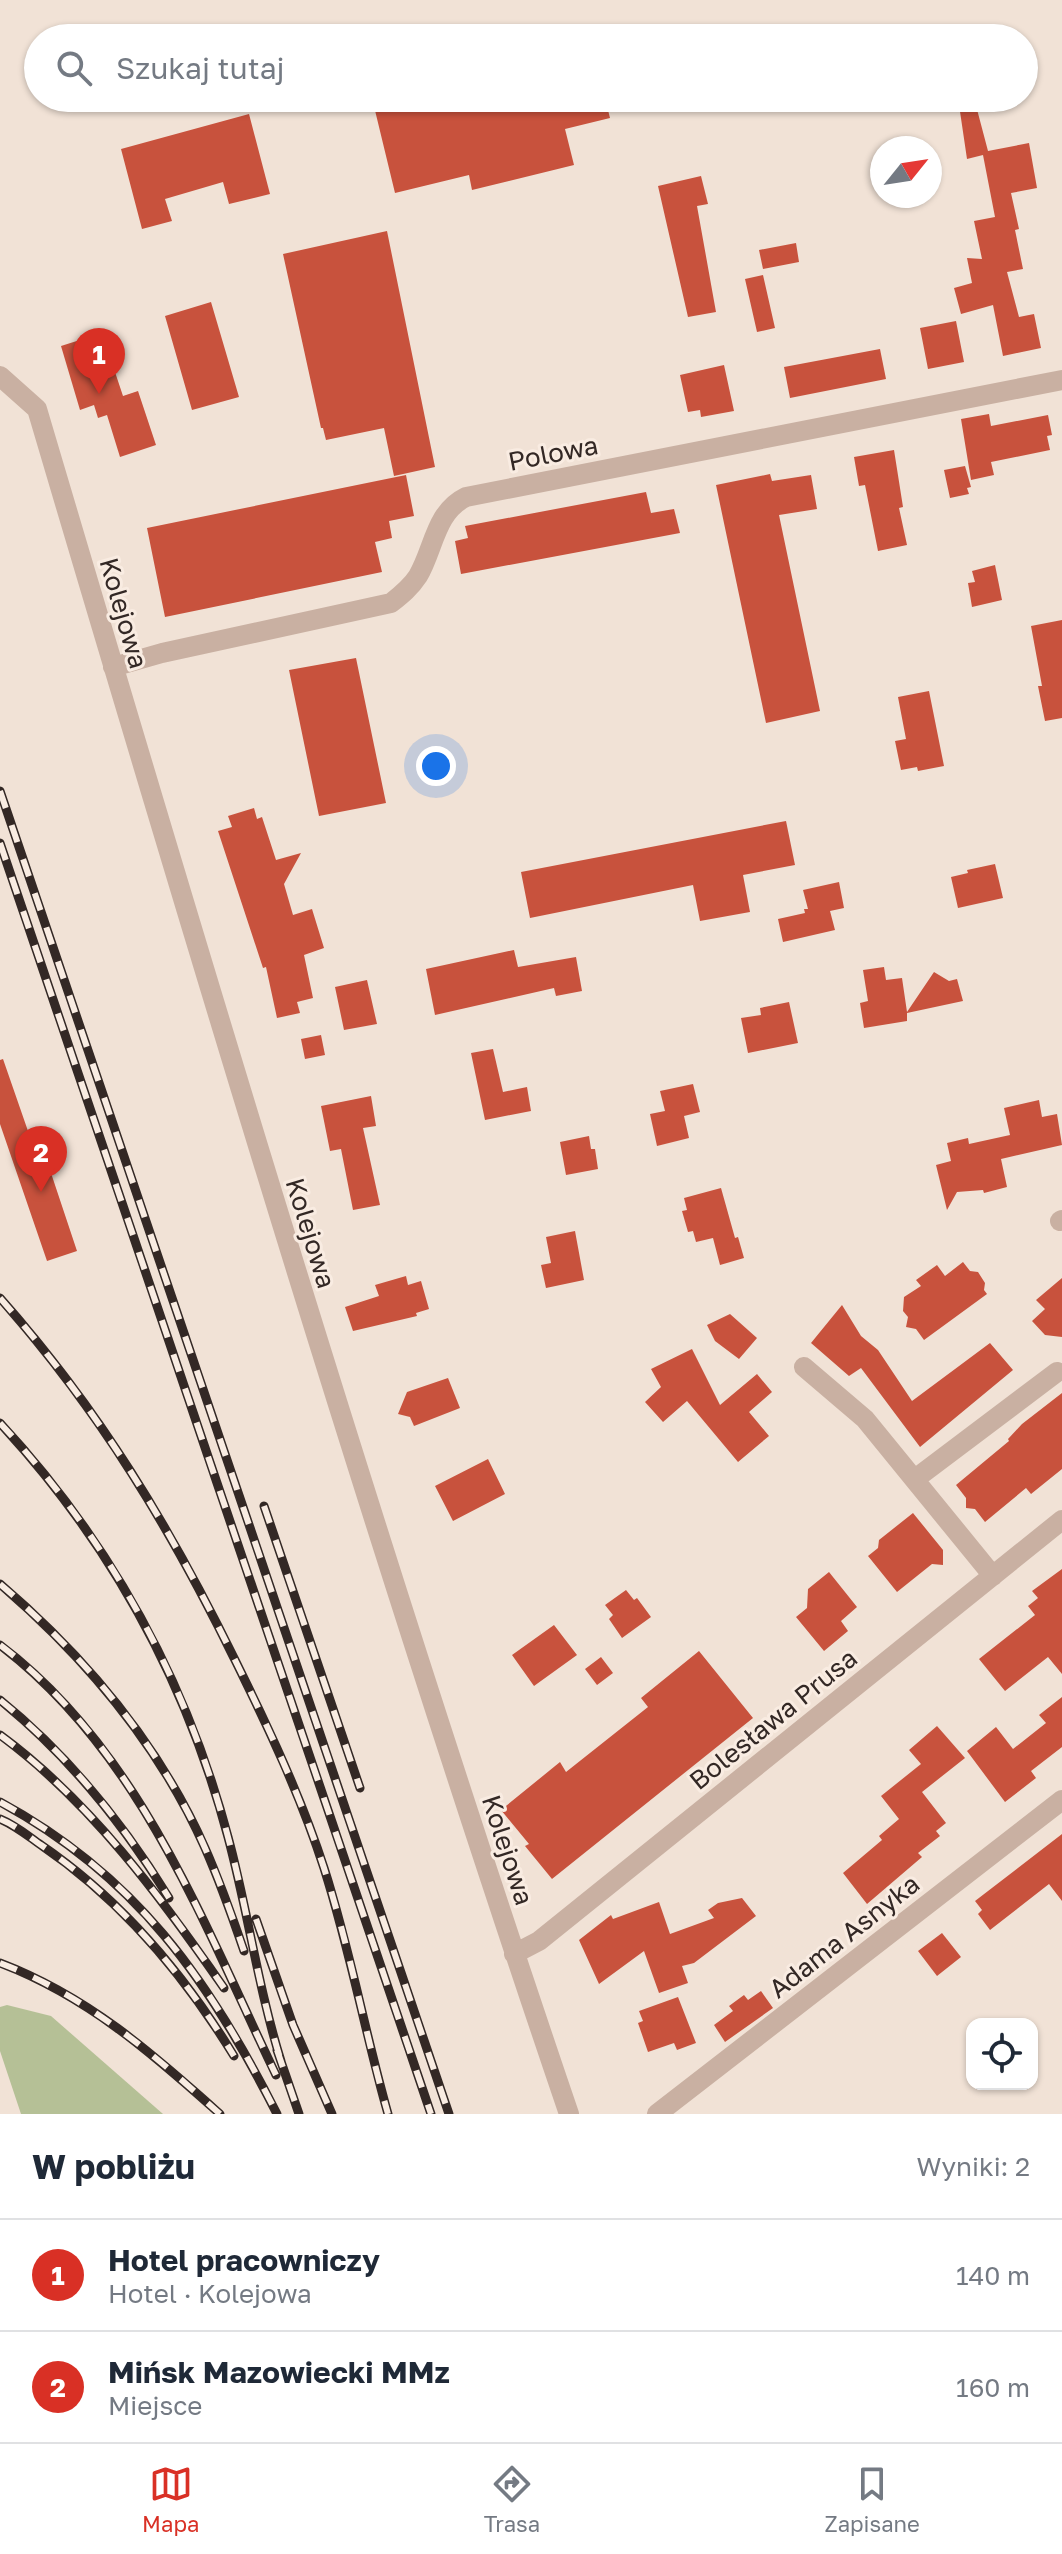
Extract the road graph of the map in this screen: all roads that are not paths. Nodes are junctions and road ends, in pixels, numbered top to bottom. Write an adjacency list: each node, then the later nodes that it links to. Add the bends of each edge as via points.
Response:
1 (0, 376): 3 (street, Kolejowa, via 37,409)
2 (1062, 380): 3 (street, Polowa, via 466,497 448,508 418,575 391,603)
3 (113, 667): 10 (street, Kolejowa, via 260,1158)
4 (804, 1367): 6 (street, via 865,1419)
5 (1057, 1372): 6 (street)
6 (915, 1479): 8 (street)
7 (1062, 1520): 8 (street, Bolesława Prusa)
8 (993, 1576): 10 (street, Bolesława Prusa, via 551,1931)
9 (1062, 1800): 12 (street, Adama Asnyka)
10 (514, 1954): 11 (street, Kolejowa)
11 (569, 2114)
12 (657, 2114)

